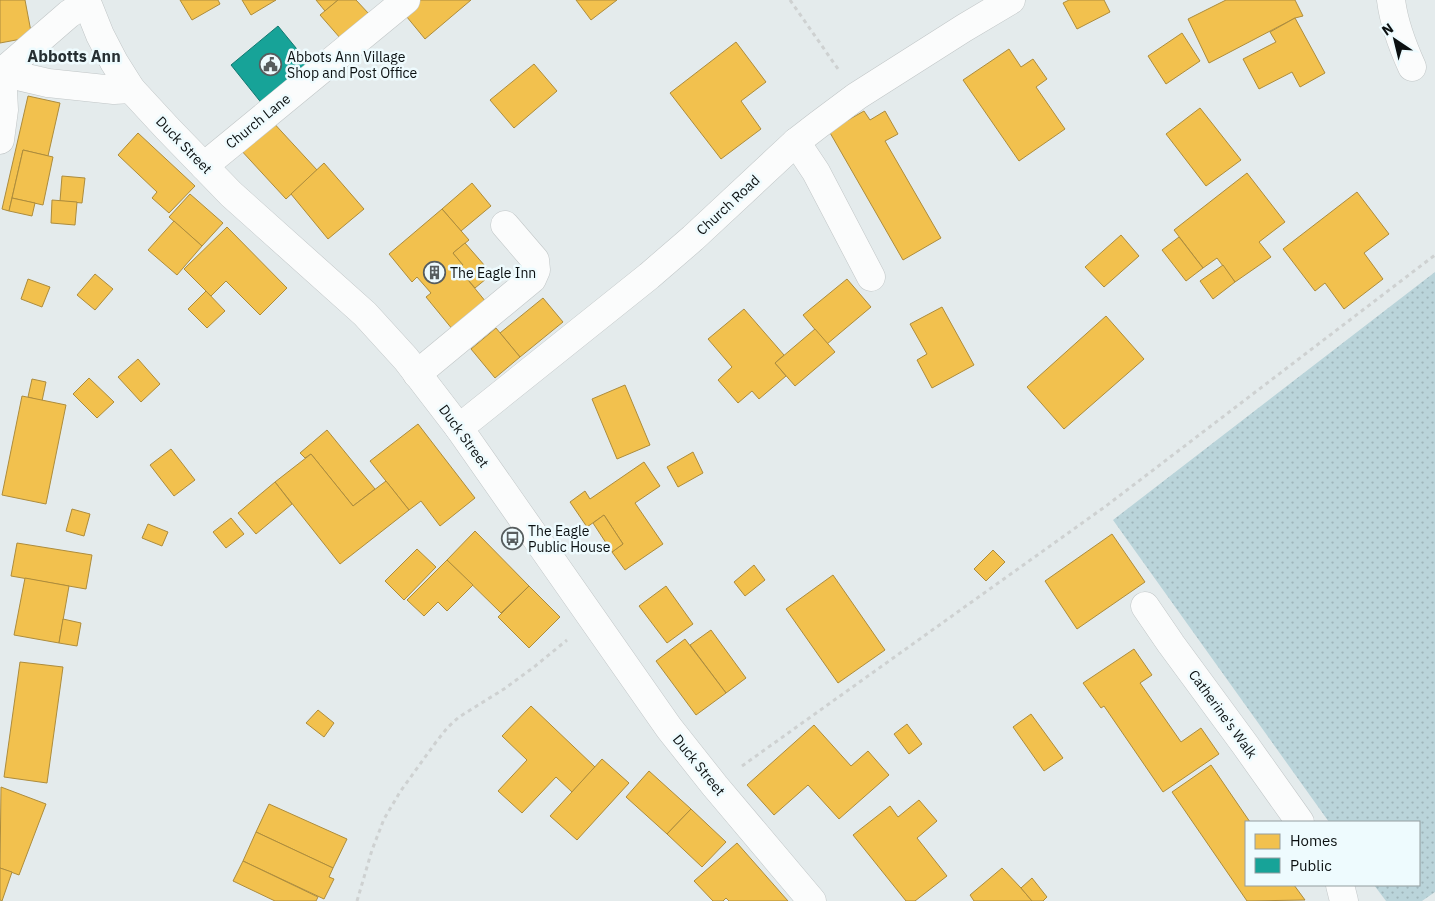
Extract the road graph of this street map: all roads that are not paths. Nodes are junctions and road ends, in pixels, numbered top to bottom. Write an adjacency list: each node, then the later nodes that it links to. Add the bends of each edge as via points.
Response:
1 (406, 0): 10 (street, Church Lane)
2 (1011, 0): 9 (street, Church Road, via 857,96)
3 (1391, 0): 5 (street, via 1398,36)
4 (87, 1): 6 (street); 7 (street, Duck Street, via 100,35)
5 (1412, 67)
6 (1, 72): 7 (street, via 57,84); 8 (street, via 4,110)
7 (131, 89): 10 (street, Duck Street)
8 (0, 140)
9 (796, 142): 12 (street, via 816,172); 14 (street, Church Road, via 649,276)
10 (204, 166): 13 (street, Duck Street, via 365,314)
11 (505, 224): 13 (street, via 534,260 536,270 532,279)
12 (871, 277)
13 (418, 374): 14 (street, Duck Street)
14 (459, 428): 18 (street, Duck Street, via 670,728)
15 (1145, 606): 16 (street, Catherine's Walk)
16 (1299, 821)
17 (1340, 886): 19 (street)
18 (812, 901)
19 (1344, 901)

